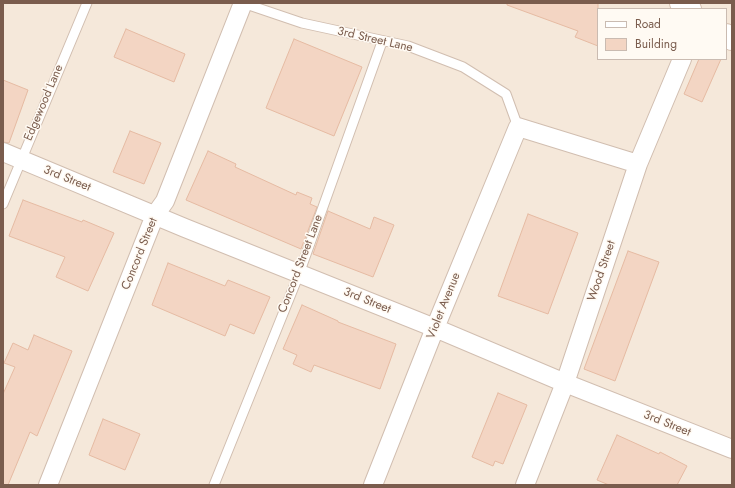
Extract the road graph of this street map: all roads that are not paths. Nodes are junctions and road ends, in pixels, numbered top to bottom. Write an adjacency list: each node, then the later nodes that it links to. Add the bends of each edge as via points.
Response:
1 (87, 3): 7 (lane, Edgewood Lane)
2 (243, 3): 3 (lane, 3rd Street Lane, via 302,23); 10 (street, Concord Street, via 165,201)
3 (382, 42): 5 (lane, 3rd Street Lane, via 408,46 463,67 506,94); 11 (lane, Concord Street Lane)
4 (682, 60): 8 (street, Wood Street)
5 (518, 127): 8 (street); 12 (street, Violet Avenue)
6 (3, 152): 7 (street, 3rd Street)
7 (21, 160): 9 (lane, Edgewood Lane); 10 (street, 3rd Street)
8 (638, 164): 13 (street, Wood Street)
9 (3, 204)
10 (155, 215): 11 (street, 3rd Street); 15 (street, Concord Street)
11 (298, 274): 12 (street, 3rd Street); 16 (lane, Concord Street Lane)
12 (435, 328): 13 (street, 3rd Street); 17 (street, Violet Avenue)
13 (565, 383): 14 (street, 3rd Street); 18 (street, Wood Street)
14 (732, 449)
15 (48, 485)
16 (214, 485)
17 (373, 485)
18 (525, 485)

